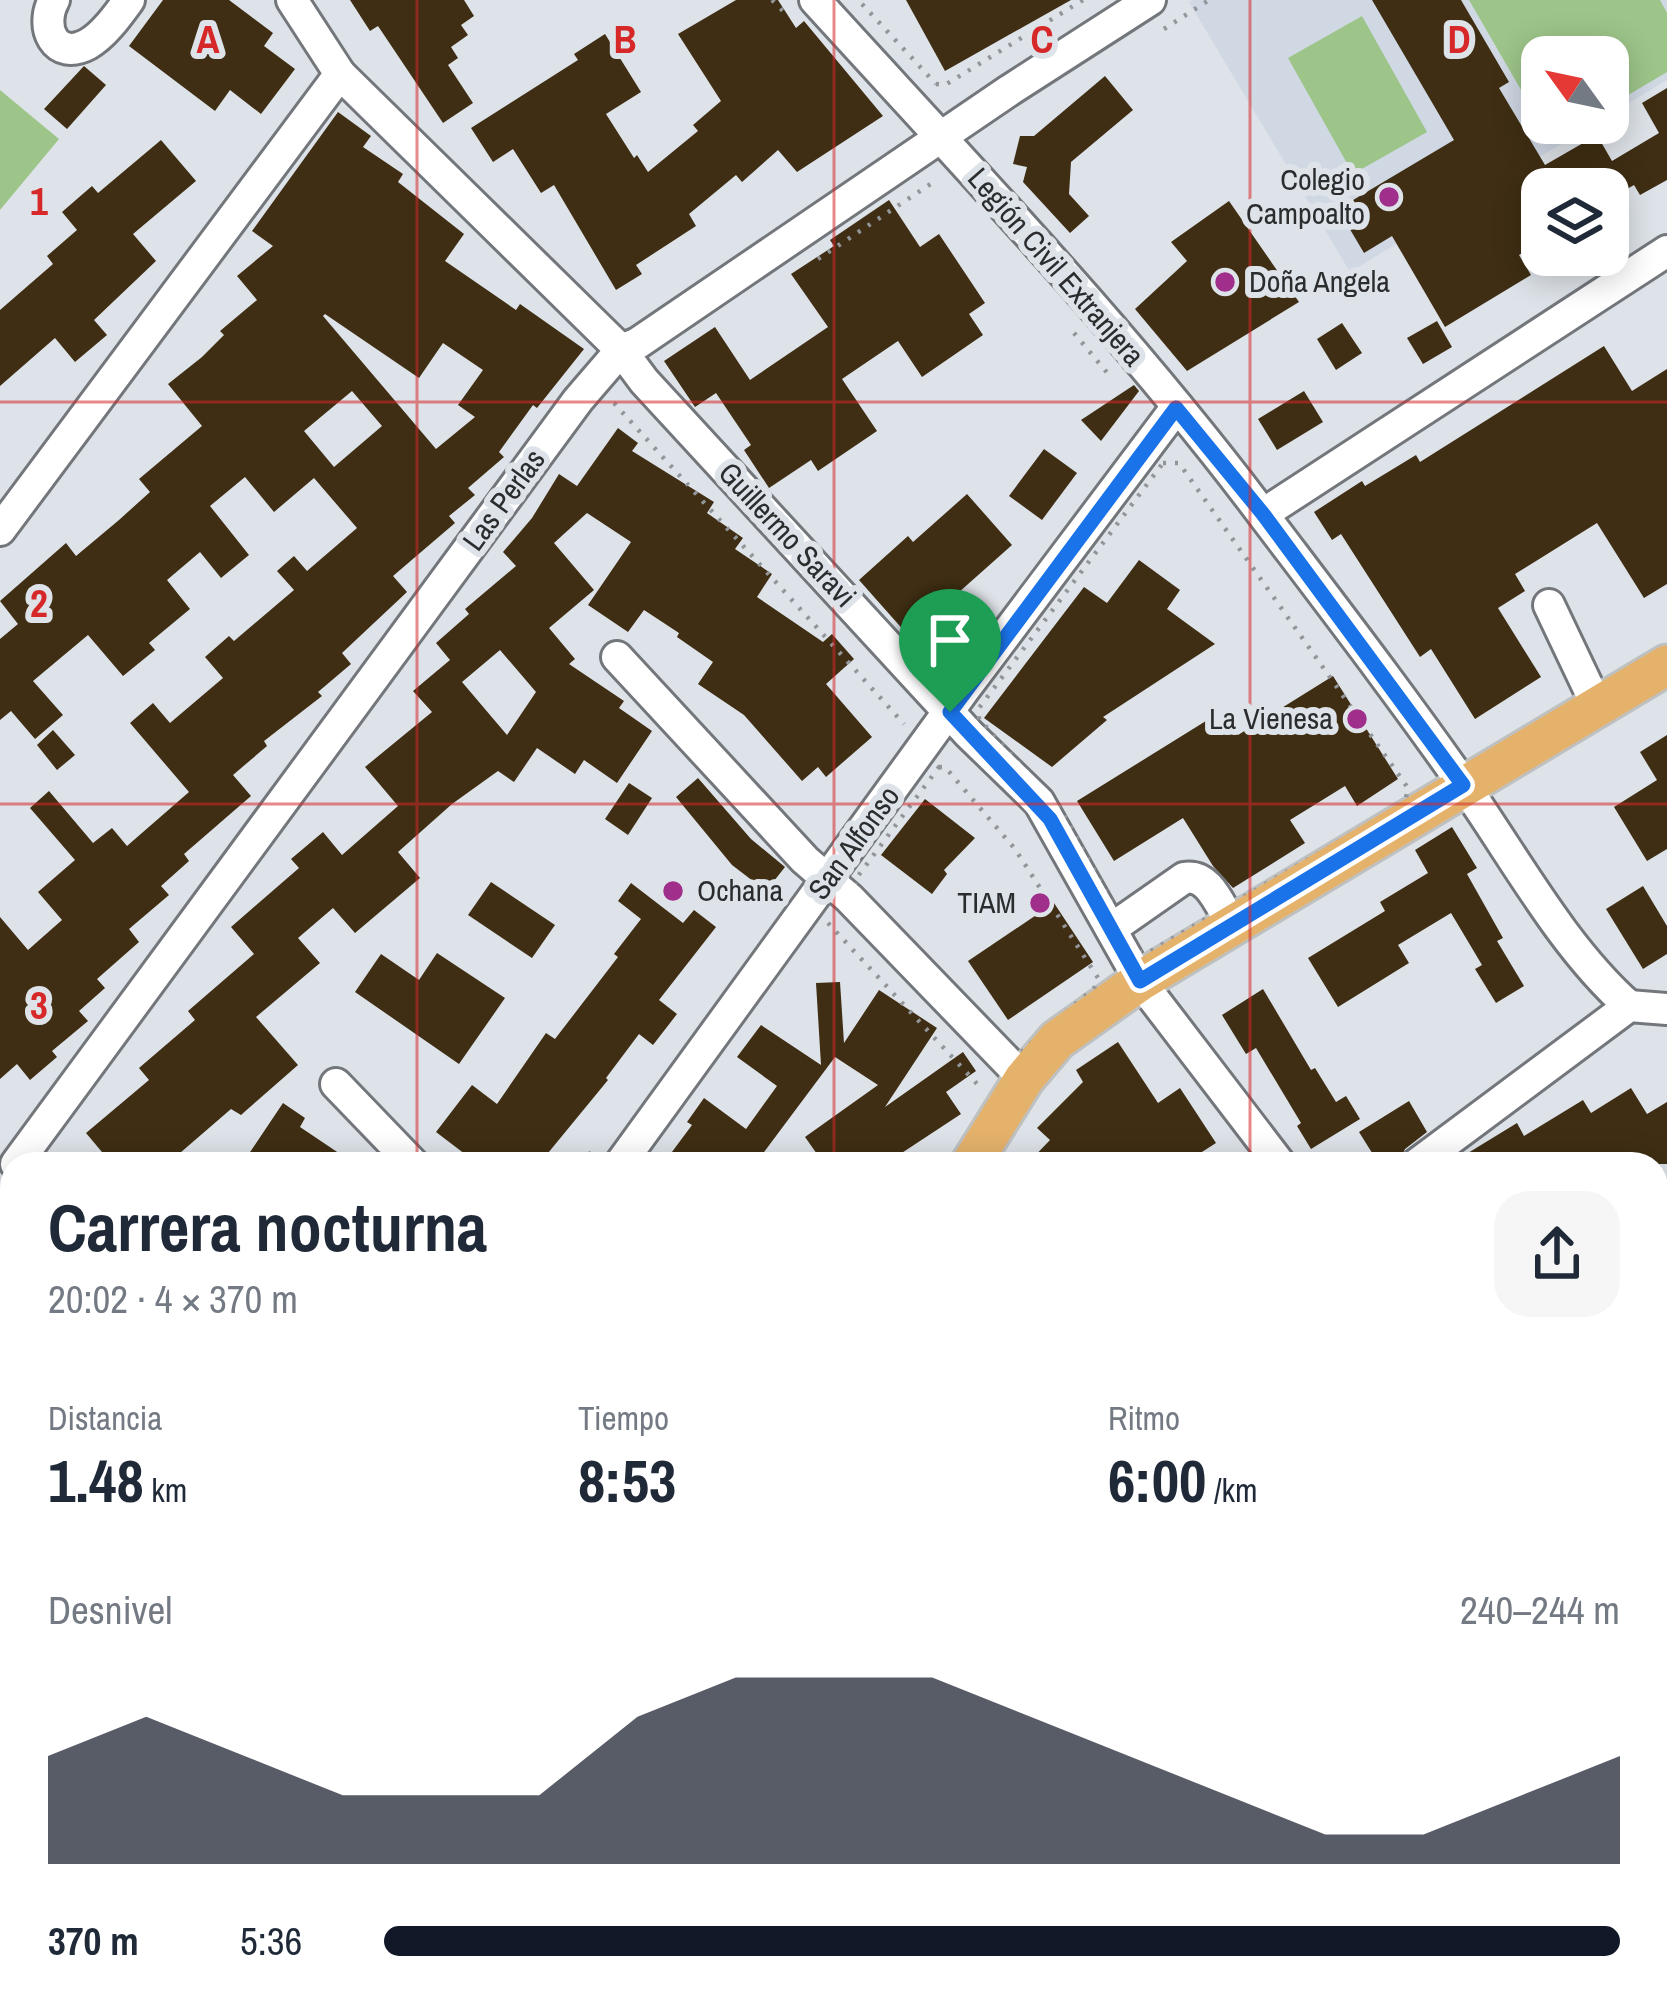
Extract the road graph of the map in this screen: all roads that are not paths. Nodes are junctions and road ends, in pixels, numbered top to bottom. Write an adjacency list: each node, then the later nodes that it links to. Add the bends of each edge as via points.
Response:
1 (54, 0): 2 (street, via 47,28 73,49 89,44)
2 (129, 0)
3 (292, 0): 6 (street, Guillermo Saravi)
4 (815, 0): 7 (street, Legión Civil Extranjera)
5 (1150, 0): 7 (street, Las Perlas)
6 (340, 74): 9 (street, Guillermo Saravi); 12 (street)
7 (942, 136): 9 (street, Las Perlas); 10 (street, Legión Civil Extranjera)
8 (1667, 251): 11 (street)
9 (621, 350): 17 (street, Guillermo Saravi); 27 (street, Las Perlas)
10 (1176, 408): 11 (street, Legión Civil Extranjera); 17 (street, San Alfonso)
11 (1263, 514): 18 (street, Legión Civil Extranjera)
12 (0, 530)
13 (1549, 605): 16 (street)
14 (617, 657): 19 (street)
15 (1667, 665): 16 (main road)
16 (1598, 706): 18 (main road)
17 (950, 712): 19 (street, San Alfonso); 21 (street, Guillermo Saravi, via 1039,802)
18 (1463, 785): 20 (main road); 23 (street, Legión Civil Extranjera, via 1599,980)
19 (826, 880): 25 (street); 29 (street, San Alfonso)
20 (1233, 926): 21 (street, via 1195,876); 22 (main road)
21 (1111, 929): 22 (street, Guillermo Saravi)
22 (1140, 981): 25 (main road, via 1057,1040); 31 (street, Guillermo Saravi)
23 (1629, 1006): 24 (street); 32 (street)
24 (1667, 1009)
25 (1024, 1079): 30 (main road)
26 (336, 1084): 28 (street)
27 (24, 1152)
28 (401, 1152)
29 (629, 1152)
30 (978, 1152)
31 (1271, 1152)
32 (1435, 1152)

